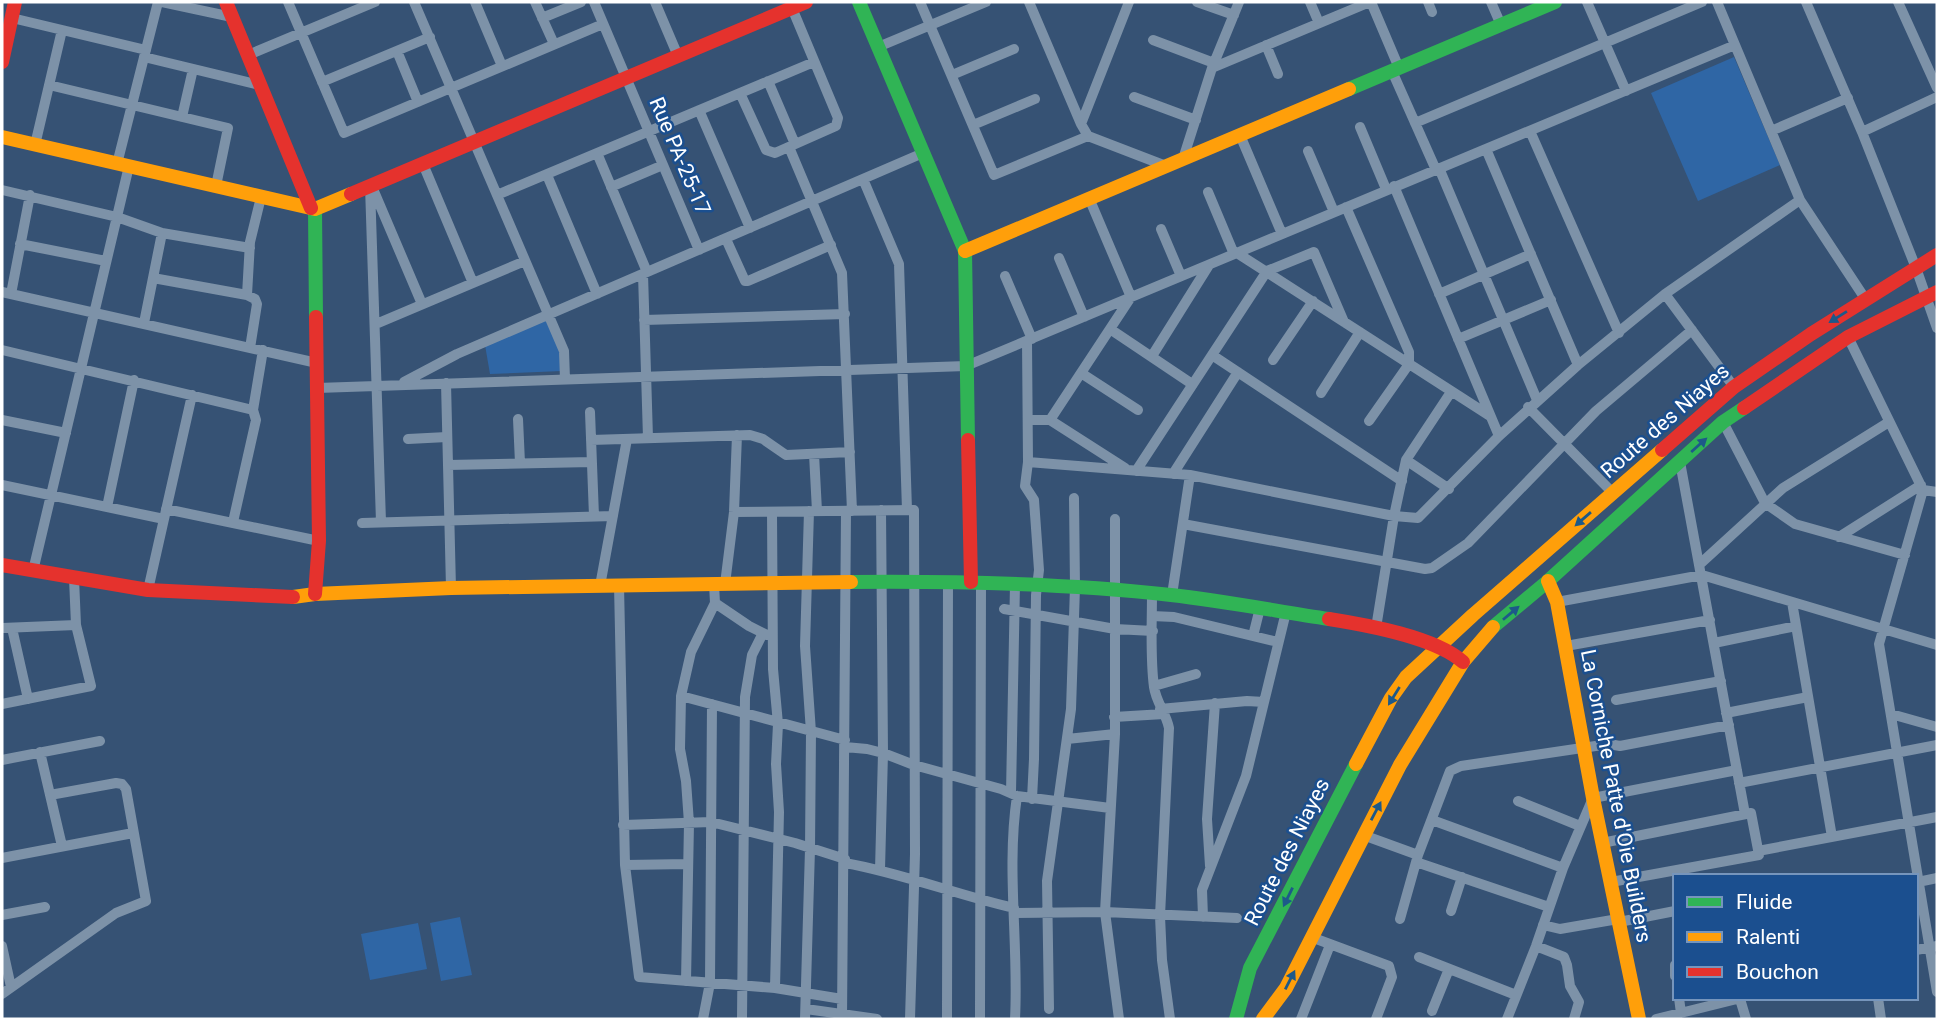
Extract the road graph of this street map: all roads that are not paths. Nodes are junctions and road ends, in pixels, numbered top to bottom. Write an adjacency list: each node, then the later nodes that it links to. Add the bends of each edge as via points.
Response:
1 (15, 2): 32 (street)
2 (160, 2): 31 (street); 49 (street)
3 (226, 2): 31 (street)
4 (288, 2): 39 (street)
5 (374, 2): 39 (street)
6 (414, 2): 40 (street)
7 (475, 2): 54 (street)
8 (535, 2): 33 (street)
9 (581, 2): 33 (street)
10 (594, 2): 35 (street, Rue PA-25-17)
11 (655, 2): 51 (street)
12 (806, 2): 29 (street)
13 (859, 2): 46 (street)
14 (920, 2): 36 (street)
15 (986, 2): 36 (street)
16 (1029, 2): 79 (street)
17 (1129, 2): 79 (street)
18 (1197, 2): 30 (street)
19 (1239, 2): 30 (street)
20 (1310, 2): 34 (street)
21 (1370, 2): 34 (street); 57 (street)
22 (1491, 2): 37 (street)
23 (1555, 2): 37 (street)
24 (1587, 2): 42 (street)
25 (1702, 2): 42 (street)
26 (1717, 2): 45 (street)
27 (1806, 2): 71 (street)
28 (1898, 2): 66 (street)
29 (792, 8): 51 (street); 53 (street)
30 (1234, 15): 55 (street)
31 (232, 17): 50 (street)
32 (12, 18): 38 (street); 52 (street)
33 (542, 18): 43 (street)
34 (1319, 23): 44 (street)
35 (603, 24): 43 (street); 60 (street, Rue PA-25-17)
36 (930, 25): 46 (street); 59 (street)
37 (1501, 25): 57 (street)
38 (62, 30): 49 (street); 63 (street)
39 (301, 33): 50 (street); 62 (street)
40 (429, 37): 48 (street); 65 (street)
41 (1153, 40): 55 (street)
42 (1605, 43): 67 (street); 78 (street)
43 (554, 44): 54 (street)
44 (1266, 45): 55 (street); 58 (street)
45 (1735, 45): 67 (street); 84 (street)
46 (878, 47): 95 (street)
47 (1014, 49): 59 (street)
48 (397, 51): 62 (street); 73 (street)
49 (145, 54): 56 (street); 74 (street)
50 (248, 55): 64 (street)
51 (678, 56): 60 (street)
52 (2, 62)
53 (814, 62): 61 (street); 91 (street, via 838,118 836,126)
54 (502, 66): 65 (street)
55 (1213, 66): 77 (street)
56 (193, 69): 64 (street); 76 (street)
57 (1396, 69): 78 (street); 86 (street)
58 (1278, 74)
59 (952, 75): 80 (street)
60 (626, 78): 82 (street, Rue PA-25-17); 89 (street)
61 (768, 81): 68 (street); 91 (street)
62 (322, 82): 73 (street, via 344,133)
63 (49, 85): 74 (street); 90 (street)
64 (260, 85): 117 (street)
65 (451, 88): 73 (street); 89 (street)
66 (1937, 88)
67 (1626, 91): 83 (street)
68 (740, 93): 75 (street); 91 (street, via 766,150 775,153)
69 (1134, 97): 77 (street)
70 (1937, 97): 85 (street)
71 (1848, 98): 84 (street); 85 (street)
72 (1035, 99): 80 (street)
73 (418, 102)
74 (132, 105): 76 (street); 98 (street)
75 (699, 110): 82 (street); 120 (street)
76 (182, 117): 105 (street, via 228,128)
77 (1196, 120): 96 (street)
78 (1415, 123): 101 (street)
79 (1081, 124): 87 (street)
80 (973, 125): 87 (street, via 994,174)
81 (1360, 127): 107 (street)
82 (649, 131): 94 (street); 99 (street, Rue PA-25-17)
83 (1530, 131): 92 (street); 169 (street)
84 (1771, 131): 114 (street)
85 (1862, 132): 137 (street)
86 (1240, 135): 96 (street); 123 (street)
87 (1088, 136): 100 (street)
88 (2, 137): 90 (street)
89 (474, 142): 97 (street); 111 (street)
90 (35, 145): 98 (street)
91 (792, 145): 115 (street)
92 (1486, 149): 101 (street); 131 (street)
93 (1308, 151): 118 (street)
94 (597, 153): 102 (street); 106 (street)
95 (923, 153): 103 (street); 129 (street)
96 (1183, 159): 100 (street)
97 (423, 163): 104 (street); 144 (street)
98 (123, 165): 105 (street); 119 (street)
99 (663, 165): 106 (street); 128 (street, Rue PA-25-17)
100 (1166, 166): 113 (street)
101 (1438, 169): 107 (street); 140 (street)
102 (547, 175): 111 (street); 146 (street)
103 (863, 179): 115 (street); 183 (street, via 899,264)
104 (371, 185): 117 (street); 155 (street); 164 (street)
105 (216, 186): 112 (street)
106 (611, 187): 139 (street)
107 (1390, 187): 116 (street); 147 (street)
108 (2, 190): 110 (street)
109 (1208, 192): 130 (street)
110 (30, 195): 119 (street); 125 (street)
111 (497, 195): 135 (street)
112 (261, 197): 117 (street); 127 (street)
113 (1089, 198): 129 (street); 151 (street)
114 (1800, 200): 149 (street); 153 (street)
115 (812, 201): 120 (street); 126 (street)
116 (1346, 207): 118 (street); 180 (street, via 1409,352)
117 (313, 208): 179 (street)
118 (1334, 212): 123 (street)
119 (117, 217): 122 (street); 134 (street)
120 (750, 228): 124 (street)
121 (1161, 229): 142 (street)
122 (162, 233): 127 (street); 143 (street)
123 (1282, 234): 130 (street)
124 (726, 239): 126 (street, via 745,281); 128 (street)
125 (20, 244): 134 (street); 145 (street)
126 (831, 245): 157 (street, via 842,273)
127 (250, 248): 148 (street)
128 (699, 250): 139 (street)
129 (965, 251): 182 (street)
130 (1236, 253): 136 (street); 138 (street)
131 (1531, 254): 140 (street); 152 (street)
132 (1937, 255): 137 (street, Route des Niayes)
133 (1059, 258): 159 (street)
134 (106, 261): 156 (street)
135 (525, 261): 144 (street); 158 (street)
136 (1210, 264): 142 (street); 177 (street)
137 (1916, 268): 150 (street); 153 (street, Route des Niayes)
138 (1266, 271): 154 (street); 162 (street, via 1314,252); 176 (street)
139 (645, 273): 146 (street); 160 (street)
140 (1484, 274): 147 (street); 161 (street)
141 (1005, 276): 172 (street)
142 (1181, 276): 151 (street)
143 (153, 278): 148 (street); 163 (street)
144 (473, 283): 155 (street)
145 (7, 293): 156 (street)
146 (597, 294): 158 (street)
147 (1439, 294): 171 (street)
148 (247, 295): 173 (street, via 257,304)
149 (1665, 295): 167 (street); 169 (street)
150 (1932, 295): 165 (street); 170 (street, Route des Niayes)
151 (1131, 297): 159 (street); 166 (street)
152 (1551, 300): 161 (street); 181 (street)
153 (1866, 300): 195 (street, Route des Niayes, one-way to 195)
154 (1313, 301): 162 (street); 178 (street)
155 (422, 304): 164 (street)
156 (95, 312): 163 (street); 184 (street)
157 (845, 314): 160 (street); 185 (street)
158 (549, 315): 189 (street, via 565,351); 192 (street)
159 (1084, 317): 172 (street)
160 (644, 320): 188 (street)
161 (1503, 320): 171 (street); 200 (street)
162 (1344, 322): 168 (street)
163 (144, 323): 173 (street)
164 (376, 324): 194 (street)
165 (1937, 328)
166 (1110, 329): 177 (street); 187 (street)
167 (1692, 330): 195 (street); 220 (street)
168 (1360, 332): 180 (street); 198 (street)
169 (1619, 333): 181 (street)
170 (1848, 337): 210 (street, Route des Niayes); 211 (street)
171 (1458, 339): 204 (street)
172 (1029, 340): 182 (street); 207 (street)
173 (250, 348): 175 (street)
174 (2, 350): 184 (street)
175 (263, 350): 179 (street); 201 (street)
176 (1212, 355): 186 (street); 193 (street)
177 (1152, 356): 193 (street)
178 (1273, 360)
179 (317, 363): 196 (street)
180 (1409, 365): 197 (street); 209 (street)
181 (1578, 365): 200 (street)
182 (966, 366): 183 (street); 269 (street)
183 (902, 367): 185 (street); 243 (street)
184 (81, 369): 190 (street); 212 (street)
185 (847, 369): 188 (street); 221 (street)
186 (1238, 372): 230 (street); 232 (street)
187 (1081, 373): 202 (street); 208 (street)
188 (646, 376): 189 (street); 216 (street)
189 (565, 379): 191 (street)
190 (134, 380): 199 (street); 241 (street)
191 (446, 383): 192 (street); 214 (street)
192 (400, 384): 194 (street)
193 (1192, 384): 229 (street)
194 (378, 385): 196 (street); 255 (street)
195 (1734, 387): 237 (street, Route des Niayes)
196 (317, 388): 259 (street)
197 (1451, 392): 204 (street); 223 (street)
198 (1321, 393)
199 (192, 395): 201 (street); 248 (street)
200 (1533, 404): 215 (street); 220 (street)
201 (253, 410): 254 (street, via 256,420)
202 (1138, 410)
203 (590, 412): 219 (street)
204 (1490, 416): 215 (street)
205 (518, 419): 227 (street)
206 (2, 420): 212 (street)
207 (1028, 420): 208 (street); 225 (street)
208 (1050, 420): 229 (street)
209 (1369, 421)
210 (1723, 422): 226 (street, Route des Niayes, one-way to 210); 240 (street)
211 (1889, 422): 234 (street); 240 (street)
212 (66, 433): 238 (street)
213 (737, 435): 216 (street); 222 (street, via 763,439 786,455); 246 (street)
214 (447, 436): 217 (street); 228 (street)
215 (1499, 436): 235 (street)
216 (648, 438): 218 (street)
217 (408, 439)
218 (627, 439): 219 (street); 250 (street)
219 (591, 440): 224 (street)
220 (1564, 444): 237 (street); 261 (street, via 1468,542 1440,564 1425,569)
221 (850, 452): 222 (street); 245 (street)
222 (814, 454): 244 (street)
223 (1406, 460): 232 (street); 235 (street)
224 (592, 462): 227 (street); 249 (street)
225 (1028, 462): 229 (street); 278 (street, via 1026,486 1034,500)
226 (1680, 462): 262 (street); 268 (street, Route des Niayes)
227 (520, 463): 228 (street)
228 (448, 465): 253 (street)
229 (1132, 470): 230 (street)
230 (1173, 474): 231 (street)
231 (1190, 475): 251 (street); 257 (street)
232 (1402, 481): 251 (street)
233 (2, 485): 238 (street)
234 (1922, 488): 236 (street); 258 (street); 260 (street)
235 (1449, 489): 251 (street, via 1418,518)
236 (1937, 492)
237 (1613, 493): 312 (street, Route des Niayes, one-way to 312)
238 (51, 496): 241 (street); 264 (street)
239 (1074, 498): 280 (street)
240 (1765, 503): 258 (street, via 1795,524); 262 (street)
241 (107, 507): 248 (street)
242 (881, 510): 243 (street); 245 (street); 271 (street)
243 (908, 510): 272 (street, via 914,510)
244 (813, 511): 245 (street); 247 (street); 274 (street)
245 (849, 511): 275 (street)
246 (734, 512): 247 (street); 273 (street)
247 (772, 512): 270 (street)
248 (165, 514): 254 (street); 282 (street)
249 (594, 516): 250 (street); 253 (street)
250 (612, 516): 279 (street)
251 (1394, 516): 261 (street)
252 (1115, 519): 283 (street)
253 (449, 521): 255 (street); 281 (street)
254 (233, 522): 259 (street)
255 (381, 522): 256 (street)
256 (362, 523)
257 (1183, 524): 261 (street); 286 (street)
258 (1839, 537): 260 (street)
259 (319, 541): 285 (street)
260 (1905, 555): 303 (street)
261 (1387, 563): 301 (street)
262 (1700, 564): 265 (street)
263 (2, 565): 264 (street)
264 (33, 571): 266 (street)
265 (1702, 575): 287 (street); 288 (street); 296 (street)
266 (74, 578): 282 (street); 298 (street)
267 (948, 581): 269 (street); 272 (street); 347 (street)
268 (1548, 581): 287 (street, La Corniche Patte d'Oie Builders); 313 (street, Route des Niayes, one-way to 268, via 1489,631)
269 (976, 582): 276 (street); 349 (street)
270 (773, 583): 273 (street); 274 (street); 307 (street)
271 (881, 583): 272 (street); 275 (street); 341 (street)
272 (914, 583): 344 (street)
273 (719, 584): 277 (street); 289 (street)
274 (808, 584): 275 (street); 333 (street)
275 (846, 584): 337 (street)
276 (1015, 584): 278 (street); 292 (street)
277 (619, 585): 279 (street); 363 (street)
278 (1039, 585): 280 (street); 294 (street)
279 (600, 586): 281 (street)
280 (1075, 587): 283 (street); 297 (street)
281 (451, 588): 285 (street)
282 (148, 590): 285 (street, via 286,598)
283 (1115, 590): 284 (street); 302 (street)
284 (1153, 593): 286 (street); 295 (street)
285 (314, 594)
286 (1172, 595): 290 (street)
287 (1557, 602): 311 (street, La Corniche Patte d'Oie Builders)
288 (1792, 602): 299 (street); 303 (street)
289 (715, 603): 305 (street); 317 (street, via 691,652)
290 (1260, 608): 293 (street); 306 (street)
291 (1004, 609): 292 (street)
292 (1015, 611): 294 (street); 350 (street)
293 (1286, 612): 301 (street); 308 (street)
294 (1036, 614): 297 (street); 353 (street)
295 (1152, 616): 304 (street); 306 (street)
296 (1710, 620): 309 (street); 311 (street)
297 (1074, 621): 302 (street); 335 (street)
298 (76, 625): 300 (street); 319 (street, via 90,687)
299 (1796, 626): 309 (street); 318 (street)
300 (7, 628): 319 (street)
301 (1376, 628): 312 (street)
302 (1115, 629): 304 (street); 329 (street)
303 (1884, 629): 310 (street); 328 (street, via 1879,644)
304 (1153, 631): 316 (street)
305 (762, 633): 307 (street); 326 (street, via 752,654)
306 (1253, 636): 308 (street)
307 (774, 637): 330 (street)
308 (1278, 642): 321 (street)
309 (1714, 643): 315 (street)
310 (1937, 645)
311 (1566, 646): 339 (street, La Corniche Patte d'Oie Builders)
312 (1440, 647): 313 (street); 439 (street, Route des Niayes, one-way to 439, via 1405,677 1391,698 1250,968)
313 (1464, 662): 367 (street, Route des Niayes, one-way to 313)
314 (1196, 674): 316 (street)
315 (1721, 681): 320 (street); 327 (street)
316 (1154, 686): 325 (street)
317 (681, 696): 324 (street); 362 (street, via 680,749)
318 (1808, 697): 327 (street); 345 (street)
319 (28, 699): 323 (street)
320 (1616, 700)
321 (1264, 702): 322 (street); 381 (street, via 1246,776)
322 (1215, 703): 325 (street); 381 (street, via 1207,819)
323 (2, 704)
324 (712, 704): 326 (street); 360 (street)
325 (1162, 712): 329 (street); 398 (street, via 1168,728)
326 (745, 713): 330 (street); 365 (street)
327 (1726, 713): 331 (street)
328 (1891, 714): 332 (street); 342 (street)
329 (1114, 717): 334 (street)
330 (778, 724): 333 (street); 369 (street)
331 (1729, 725): 339 (street); 346 (street)
332 (1937, 727)
333 (811, 732): 337 (street); 372 (street)
334 (1115, 734): 335 (street); 356 (street)
335 (1067, 739): 355 (street)
336 (100, 741): 340 (street)
337 (845, 744): 341 (street); 376 (street)
338 (1937, 745): 342 (street)
339 (1584, 749): 352 (street, La Corniche Patte d'Oie Builders); 359 (street, via 1450,771)
340 (40, 752): 343 (street); 351 (street)
341 (883, 753): 344 (street); 380 (street)
342 (1897, 753): 345 (street); 361 (street)
343 (2, 760)
344 (914, 765): 347 (street); 385 (street)
345 (1820, 768): 348 (street); 368 (street)
346 (1737, 770): 348 (street); 352 (street)
347 (947, 775): 349 (street); 388 (street)
348 (1739, 783): 357 (street)
349 (980, 784): 350 (street); 389 (street)
350 (1014, 794): 353 (street); 392 (street)
351 (50, 795): 366 (street, via 121,784 126,789); 371 (street)
352 (1593, 798): 364 (street); 370 (street, La Corniche Patte d'Oie Builders)
353 (1032, 799): 355 (street)
354 (1518, 801): 364 (street)
355 (1058, 802): 356 (street); 395 (street)
356 (1110, 808): 396 (street)
357 (1745, 814): 370 (street); 373 (street, via 1751,813)
358 (1937, 817): 361 (street)
359 (1432, 820): 375 (street); 379 (street)
360 (711, 822): 362 (street); 365 (street); 413 (street)
361 (1908, 822): 368 (street); 382 (street)
362 (690, 823): 363 (street); 377 (street)
363 (624, 825): 378 (street)
364 (1580, 826): 379 (street)
365 (744, 830): 369 (street); 414 (street)
366 (134, 833): 371 (street); 416 (street, via 146,901 116,913)
367 (1363, 835): 375 (street); 404 (street, Route des Niayes)
368 (1832, 837): 373 (street)
369 (778, 839): 372 (street); 415 (street)
370 (1602, 843): 386 (street, La Corniche Patte d'Oie Builders)
371 (62, 846): 374 (street)
372 (810, 849): 376 (street); 417 (street)
373 (1758, 851): 386 (street, via 1759,855)
374 (2, 858)
375 (1417, 858): 383 (street); 401 (street)
376 (845, 861): 380 (street); 420 (street)
377 (688, 864): 378 (street); 412 (street)
378 (625, 865): 412 (street, via 639,977)
379 (1563, 868): 391 (street)
380 (880, 870): 385 (street)
381 (1210, 870): 399 (street, via 1202,890)
382 (1917, 874)
383 (1462, 877): 391 (street); 393 (street)
384 (1937, 878): 387 (street)
385 (914, 881): 388 (street); 433 (street)
386 (1611, 882): 402 (street, La Corniche Patte d'Oie Builders)
387 (1918, 882): 408 (street)
388 (947, 891): 389 (street); 434 (street)
389 (979, 900): 392 (street); 435 (street)
390 (45, 907): 397 (street)
391 (1549, 907): 403 (street)
392 (1014, 910): 395 (street); 436 (street)
393 (1451, 911)
394 (1673, 911): 402 (street)
395 (1047, 912): 396 (street); 425 (street)
396 (1105, 912): 398 (street); 437 (street)
397 (2, 915)
398 (1160, 916): 399 (street); 438 (street)
399 (1203, 917): 400 (street)
400 (1237, 918)
401 (1400, 919)
402 (1618, 920): 403 (street, via 1560,929); 445 (street, La Corniche Patte d'Oie Builders)
403 (1543, 925): 407 (street)
404 (1311, 937): 405 (street); 440 (street, Route des Niayes, one-way to 404, via 1286,988)
405 (1330, 945): 441 (street); 442 (street, via 1389,966 1392,977)
406 (2, 946): 416 (street)
407 (1536, 946): 419 (street); 444 (street, via 1564,957 1579,1002)
408 (1933, 946): 411 (street)
409 (1419, 957): 410 (street)
410 (1449, 969): 419 (street); 426 (street)
411 (1936, 975): 418 (street)
412 (686, 981): 413 (street)
413 (710, 982): 414 (street); 430 (street)
414 (742, 986): 415 (street); 431 (street)
415 (775, 988): 417 (street)
416 (6, 990)
417 (807, 992): 420 (street); 428 (street)
418 (1937, 992)
419 (1517, 995): 443 (street)
420 (842, 999): 429 (street)
421 (1679, 1000): 427 (street)
422 (1733, 1000): 427 (street)
423 (1741, 1000): 447 (street)
424 (1878, 1000): 448 (street)
425 (1049, 1009)
426 (1432, 1011)
427 (1681, 1013): 446 (street)
428 (806, 1014): 429 (street)
429 (842, 1017): 432 (street)
430 (703, 1019)
431 (742, 1019)
432 (877, 1019)
433 (910, 1019)
434 (947, 1019)
435 (980, 1019)
436 (1015, 1019)
437 (1119, 1019)
438 (1170, 1019)
439 (1236, 1019)
440 (1263, 1019)
441 (1301, 1019)
442 (1376, 1019)
443 (1507, 1019)
444 (1574, 1019)
445 (1639, 1019)
446 (1656, 1019)
447 (1746, 1019)
448 (1881, 1019)

